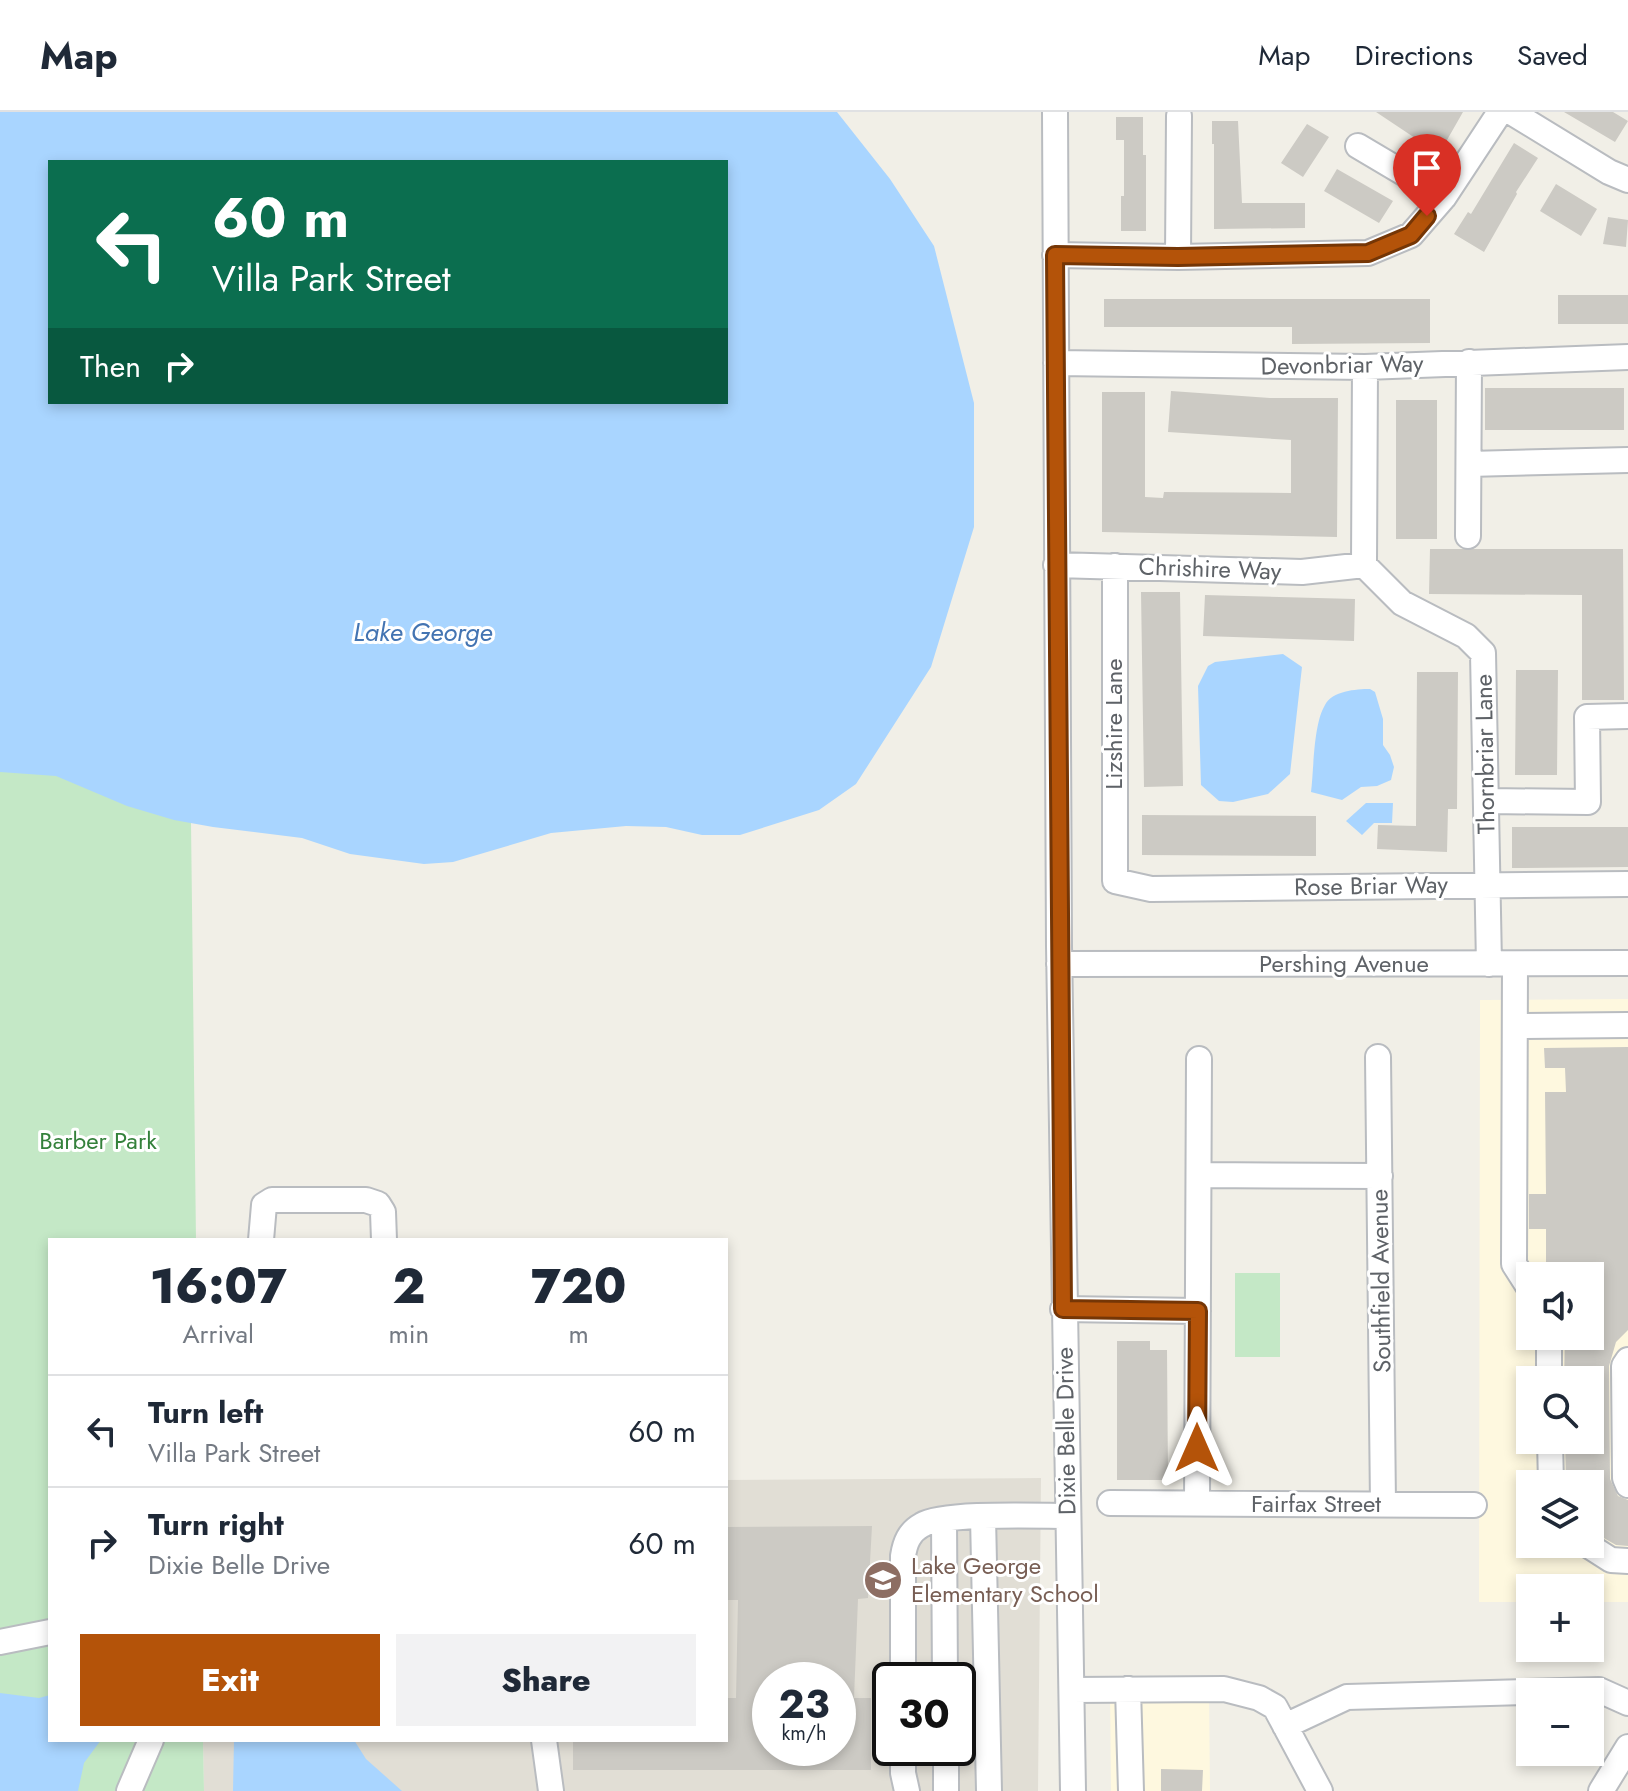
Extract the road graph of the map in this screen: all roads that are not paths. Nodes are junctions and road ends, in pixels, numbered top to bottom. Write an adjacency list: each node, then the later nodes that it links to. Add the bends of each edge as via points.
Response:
1 (1055, 112): 8 (street, Dixie Belle Drive)
2 (1500, 112): 7 (street)
3 (1511, 112): 6 (street)
4 (1179, 116): 9 (street)
5 (1358, 146): 7 (street)
6 (1628, 180)
7 (1444, 197): 9 (street, via 1411,235 1368,253)
8 (1055, 255): 9 (street); 12 (street, Dixie Belle Drive)
9 (1178, 257)
10 (1628, 357): 11 (street, Devonbriar Way)
11 (1469, 362): 13 (street, Devonbriar Way); 15 (street)
12 (1056, 363): 13 (street, Devonbriar Way); 17 (street, Dixie Belle Drive)
13 (1365, 367): 18 (street)
14 (1628, 460): 15 (street)
15 (1469, 464): 16 (street)
16 (1468, 536)
17 (1056, 565): 19 (street, Chrishire Way); 26 (street, Dixie Belle Drive)
18 (1364, 565): 19 (street, Chrishire Way, via 1302,572); 21 (street, Thornbriar Lane, via 1402,603 1466,636 1483,653)
19 (1115, 566): 22 (street, Lizshire Lane)
20 (1628, 716): 21 (street, via 1587,717 1588,802)
21 (1487, 801): 24 (street, Thornbriar Lane)
22 (1115, 881): 24 (street, Rose Briar Way, via 1151,889)
23 (1628, 884): 24 (street, Rose Briar Way)
24 (1488, 885): 27 (street, Thornbriar Lane)
25 (1628, 963): 28 (street, Pershing Avenue)
26 (1059, 964): 27 (street, Pershing Avenue); 38 (street, Dixie Belle Drive)
27 (1489, 964): 28 (street, Pershing Avenue)
28 (1515, 964): 30 (street)
29 (1628, 1025): 30 (street)
30 (1515, 1026): 37 (street)
31 (1378, 1057): 34 (street, Southfield Avenue)
32 (1199, 1059): 33 (street)
33 (1199, 1175): 34 (street); 39 (street)
34 (1380, 1176): 44 (street, Southfield Avenue)
35 (261, 1238): 36 (street, via 261,1213 272,1200 366,1200 383,1212)
36 (384, 1238)
37 (1516, 1267)
38 (1063, 1309): 39 (street); 46 (street, Dixie Belle Drive)
39 (1198, 1311): 43 (street)
40 (1628, 1360): 41 (street)
41 (1628, 1485)
42 (1110, 1503): 43 (street, Fairfax Street)
43 (1197, 1503): 44 (street, Fairfax Street)
44 (1383, 1504): 45 (street, Fairfax Street)
45 (1474, 1505)
46 (1068, 1516): 47 (street); 56 (street, Dixie Belle Drive)
47 (983, 1517): 48 (street); 68 (street)
48 (944, 1519): 53 (street, via 920,1525 905,1546); 54 (street)
49 (1604, 1556): 50 (street)
50 (1628, 1561)
51 (48, 1632): 52 (street)
52 (0, 1642)
53 (903, 1662)
54 (945, 1662)
55 (1128, 1689): 56 (street); 58 (street, via 1224,1689 1275,1707); 70 (street)
56 (1072, 1690): 69 (street, Dixie Belle Drive)
57 (1628, 1703): 58 (street, via 1599,1690 1347,1697)
58 (1285, 1726): 71 (street)
59 (150, 1742): 64 (street)
60 (544, 1742): 65 (street)
61 (1628, 1747): 72 (street)
62 (905, 1766): 66 (street)
63 (946, 1766): 67 (street)
64 (129, 1791)
65 (551, 1791)
66 (907, 1791)
67 (946, 1791)
68 (989, 1791)
69 (1073, 1791)
70 (1131, 1791)
71 (1320, 1791)
72 (1601, 1791)

